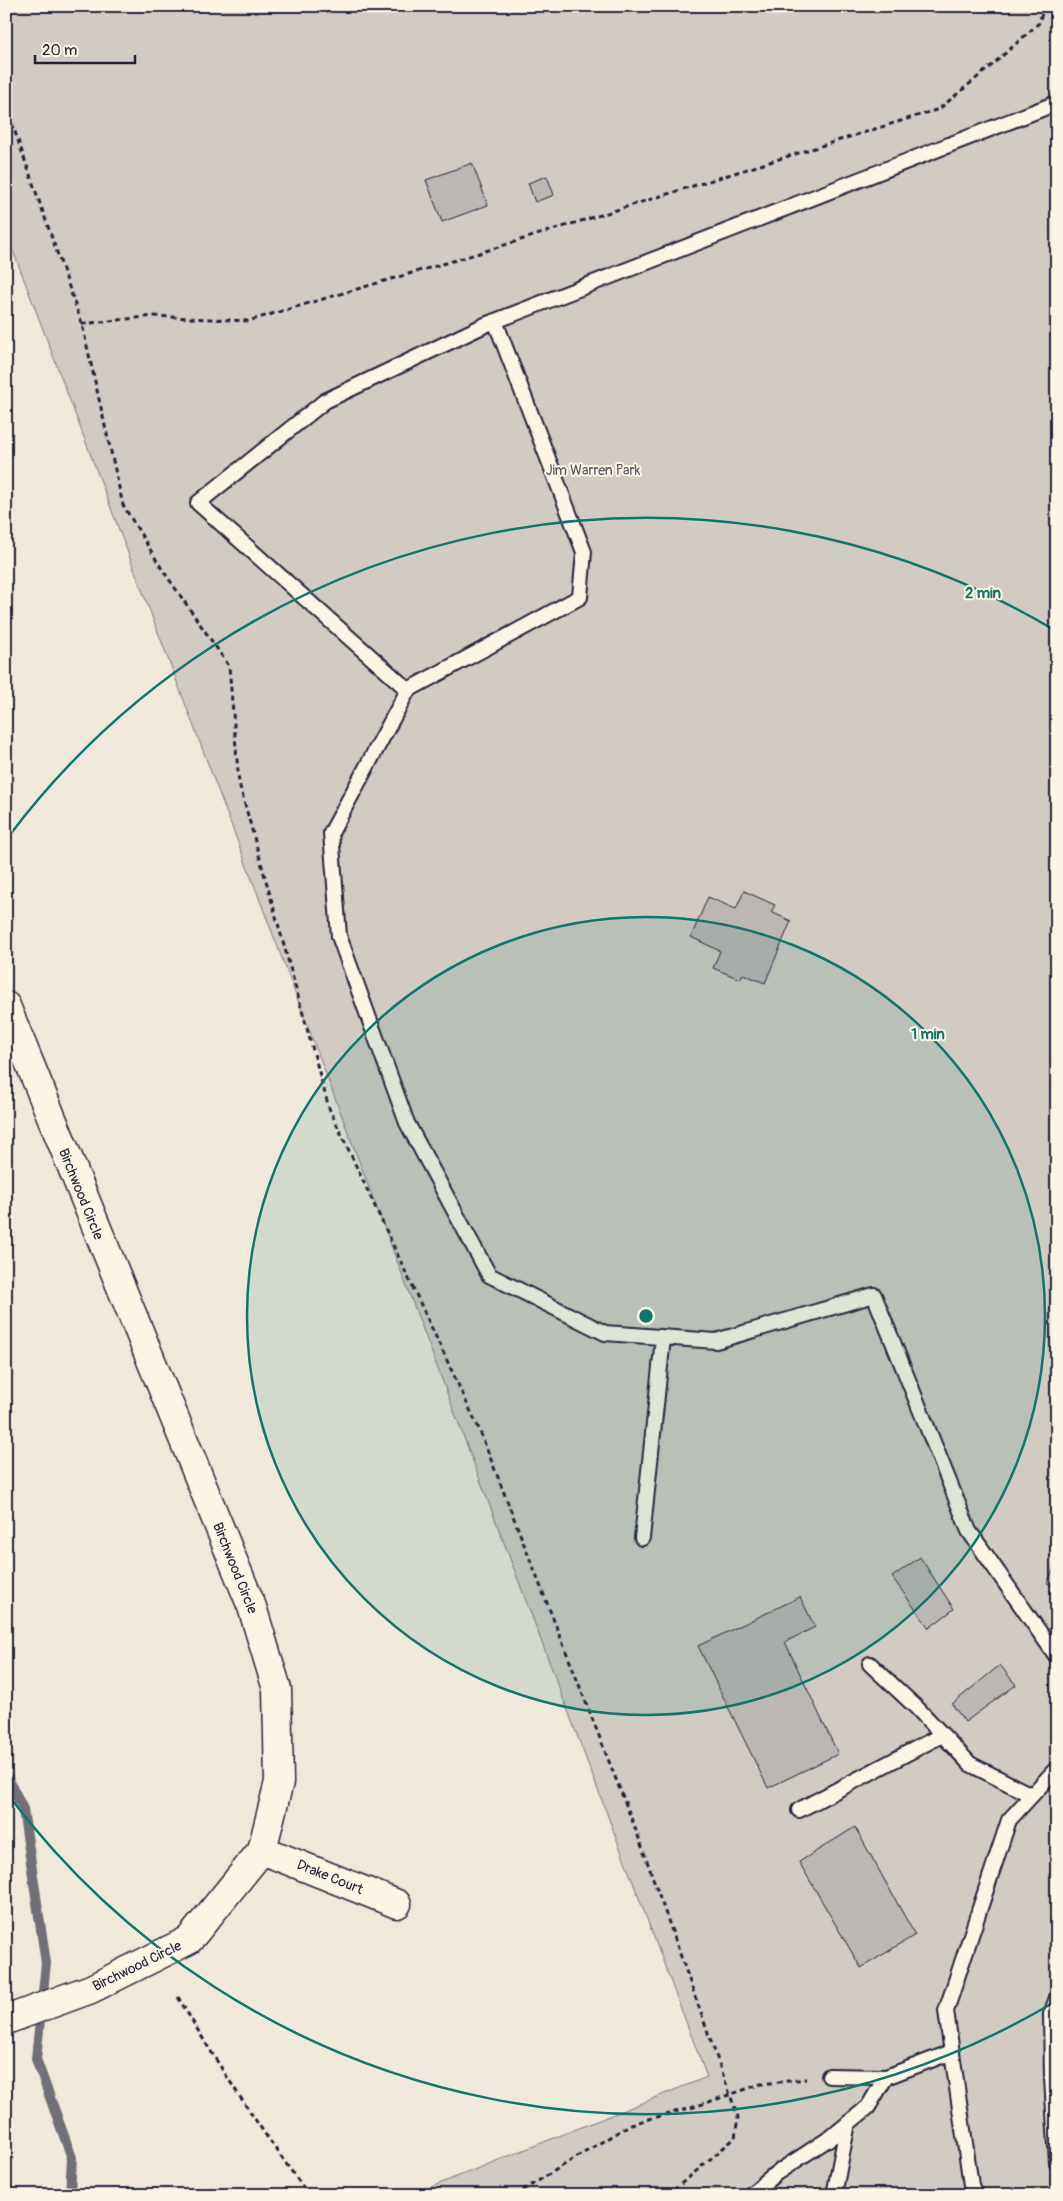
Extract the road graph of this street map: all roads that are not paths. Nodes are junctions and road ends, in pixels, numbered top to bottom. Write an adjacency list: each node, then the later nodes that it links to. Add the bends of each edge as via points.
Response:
1 (1057, 103): 2 (lane)
2 (495, 321): 3 (lane, via 584,552 580,597); 3 (lane, via 325,401 198,503)
3 (408, 690): 5 (lane, via 331,833 339,936 407,1123 489,1275 605,1333)
4 (6, 1006): 13 (street, Birchwood Circle, via 252,1607 277,1689 280,1782)
5 (663, 1338): 6 (lane); 7 (lane, via 716,1342 874,1296 969,1531)
6 (642, 1538)
7 (1057, 1658)
8 (870, 1664): 9 (lane)
9 (942, 1735): 11 (lane, via 970,1764); 12 (lane)
10 (1057, 1768): 11 (lane)
11 (1031, 1795): 17 (lane, via 1008,1820 946,2011)
12 (799, 1810)
13 (262, 1850): 14 (street, Drake Court); 16 (street, Birchwood Circle, via 189,1940 91,1988)
14 (398, 1904)
15 (1057, 1998): 21 (lane, via 1051,2014)
16 (6, 2020)
17 (952, 2052): 19 (lane); 24 (lane)
18 (829, 2076): 19 (lane)
19 (886, 2077): 20 (lane, via 868,2106)
20 (848, 2123): 22 (lane); 23 (lane)
21 (1057, 2163)
22 (750, 2195)
23 (834, 2195)
24 (975, 2195)

